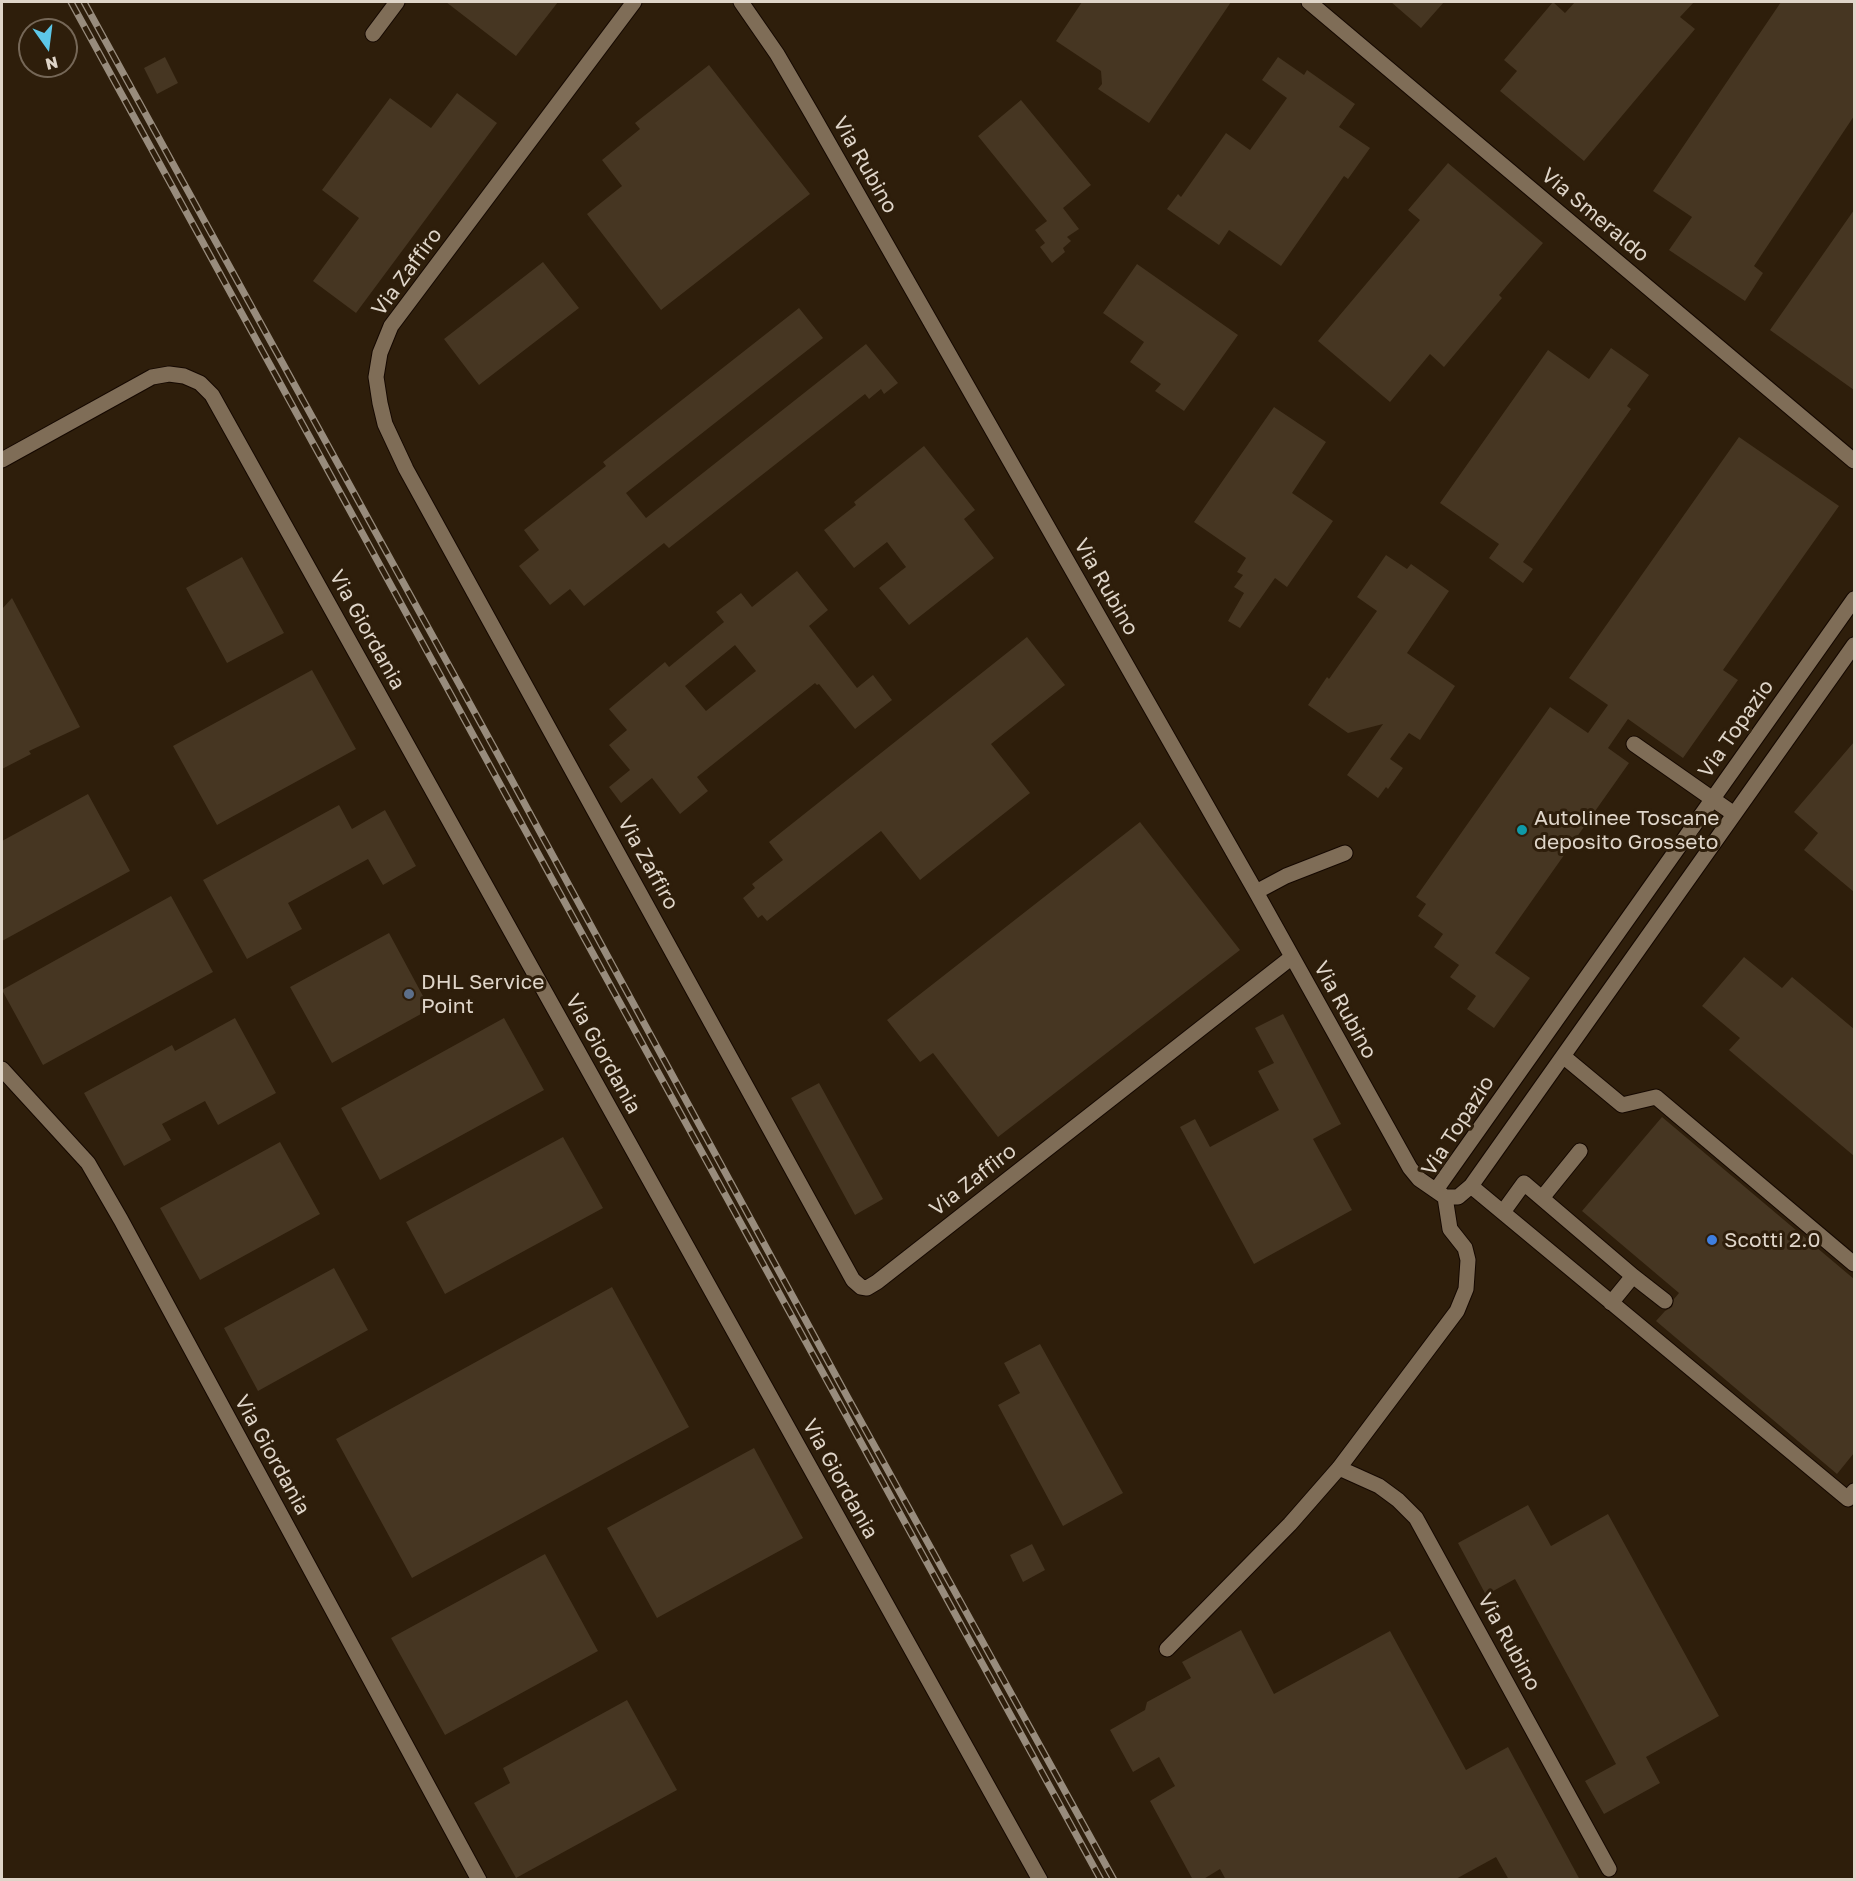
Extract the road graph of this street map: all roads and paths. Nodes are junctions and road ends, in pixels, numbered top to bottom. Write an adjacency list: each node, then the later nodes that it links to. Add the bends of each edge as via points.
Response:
1 (397, 2): 5 (street)
2 (634, 2): 15 (street, Via Zaffiro, via 391,326 376,376 380,403 385,424 406,469 853,1280 867,1288 876,1282)
3 (741, 2): 14 (street, Via Rubino, via 818,124)
4 (1309, 2): 7 (street, Via Smeraldo)
5 (373, 34)
6 (2, 460): 32 (street, Via Giordania, via 152,377 184,376 200,383 212,395)
7 (1854, 461)
8 (1854, 599): 11 (street, Via Topazio)
9 (1852, 652): 12 (street, Via Topazio)
10 (1634, 744): 11 (street)
11 (1712, 799): 12 (street); 20 (street, Via Topazio)
12 (1734, 814): 16 (street, Via Topazio)
13 (1345, 852): 14 (street)
14 (1256, 892): 15 (street, Via Rubino)
15 (1292, 957): 20 (street, Via Rubino, via 1410,1168)
16 (1563, 1056): 19 (street, Via Topazio); 23 (street, via 1622,1105 1656,1097)
17 (2, 1069): 31 (street, Via Giordania, via 88,1163)
18 (1581, 1151): 21 (street)
19 (1471, 1186): 20 (street, Via Topazio, via 1458,1197); 22 (street)
20 (1441, 1194): 27 (street, via 1450,1229 1465,1248 1466,1290 1457,1311)
21 (1542, 1198): 22 (street, via 1524,1184); 24 (street)
22 (1503, 1212): 26 (street)
23 (1854, 1264)
24 (1634, 1276): 25 (street); 26 (street)
25 (1665, 1301)
26 (1611, 1303): 28 (street, via 1848,1499)
27 (1339, 1468): 29 (street, via 1290,1524); 30 (street, Via Rubino, via 1379,1486 1416,1518)
28 (1854, 1491)
29 (1167, 1649)
30 (1609, 1869)
31 (479, 1880)
32 (1040, 1880)

